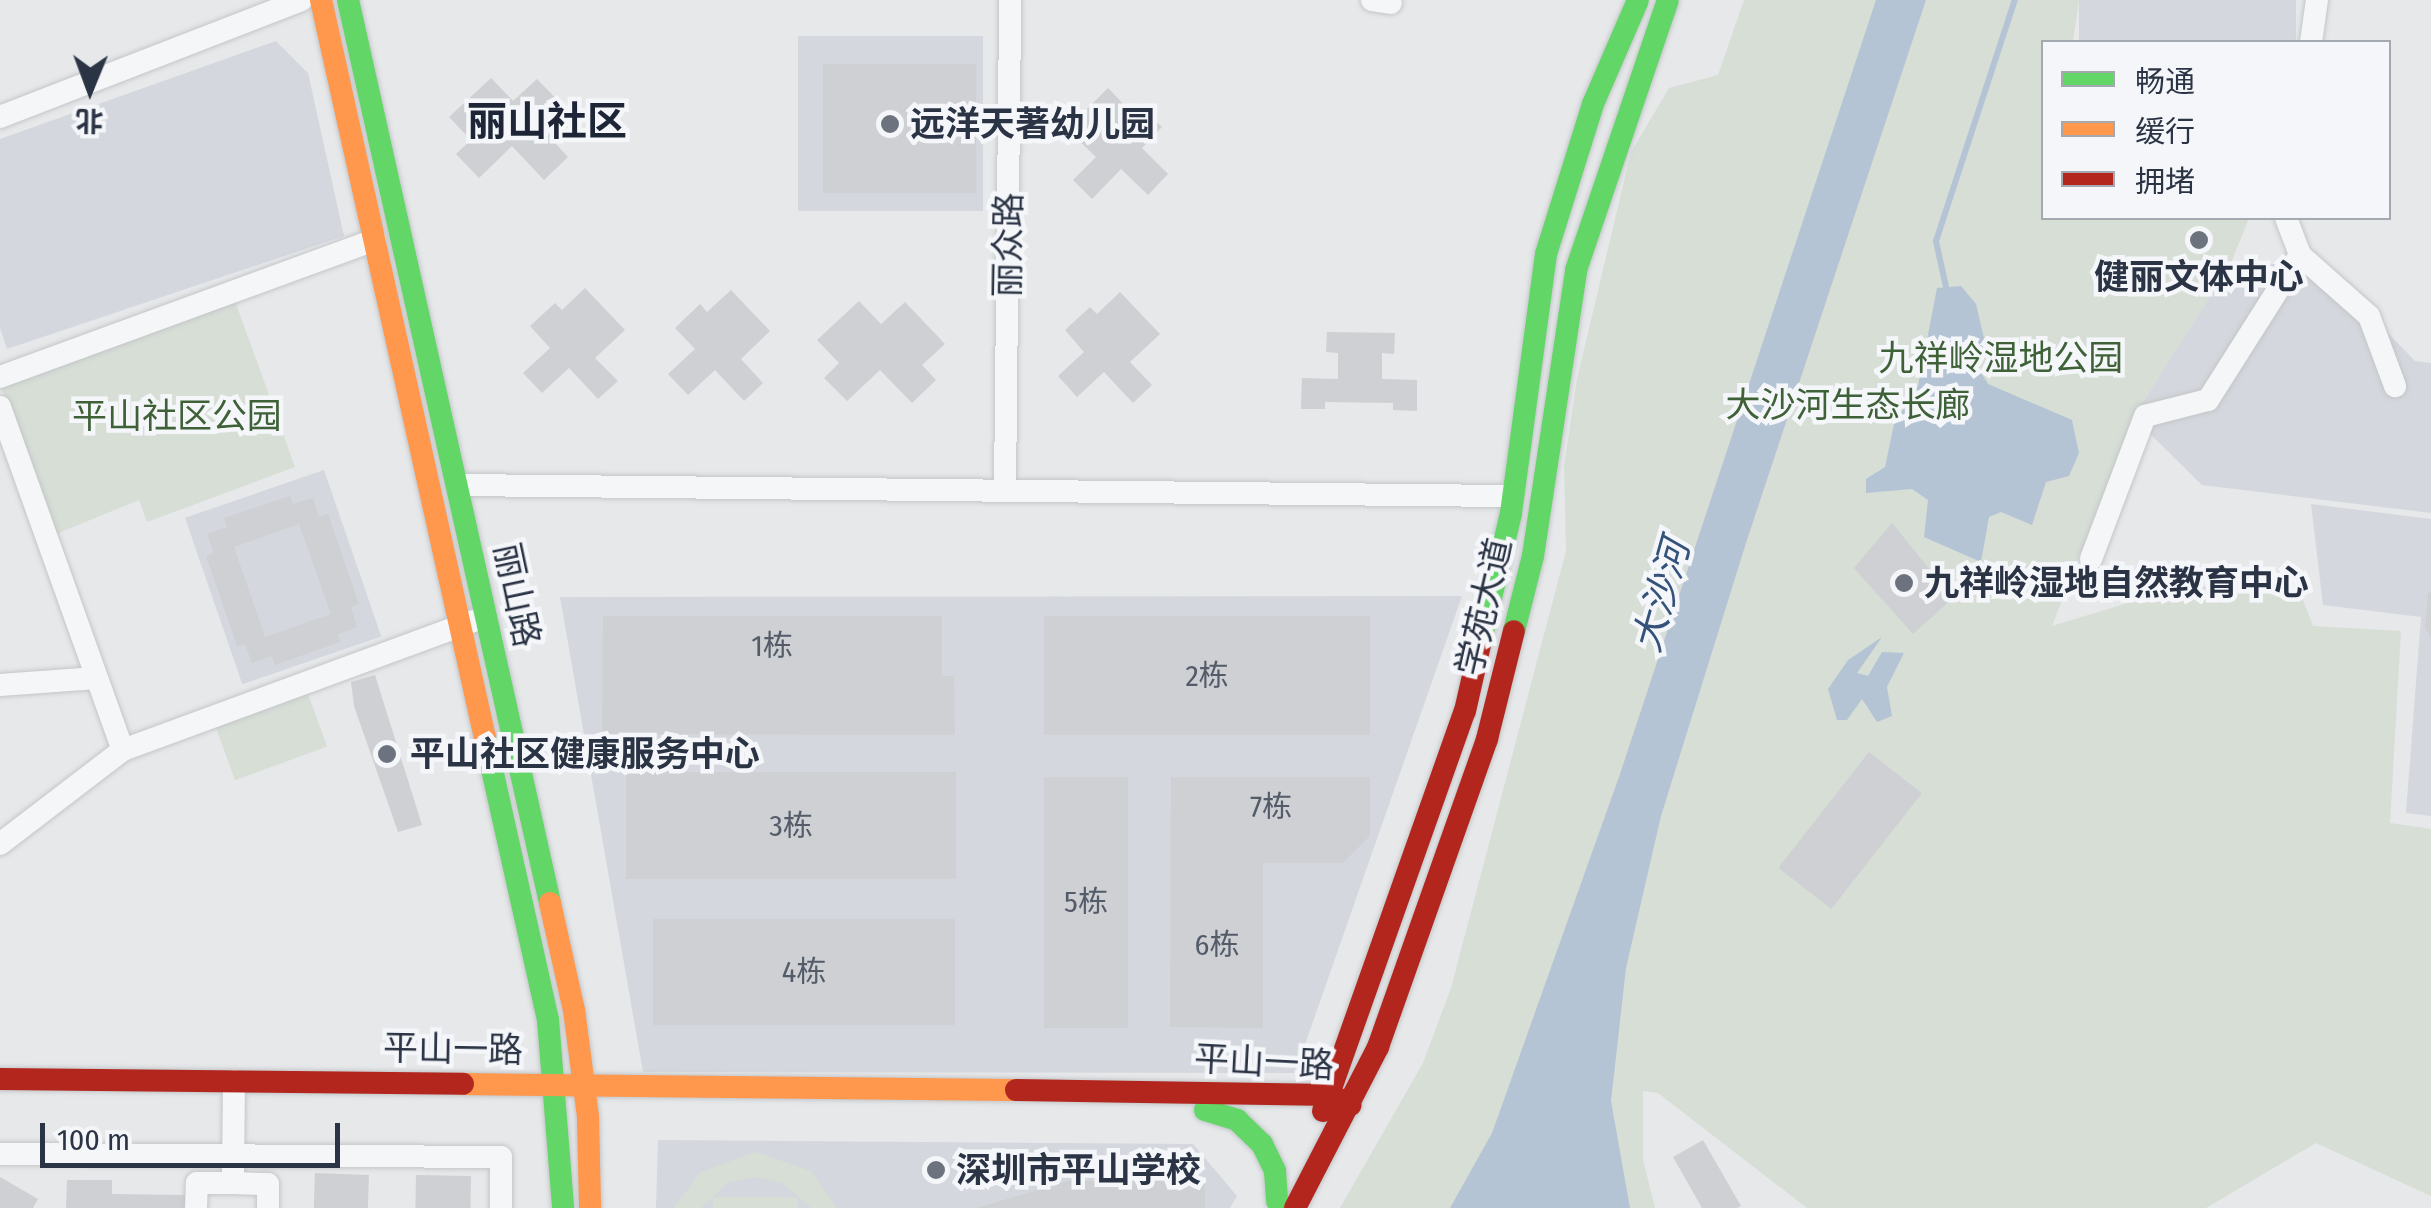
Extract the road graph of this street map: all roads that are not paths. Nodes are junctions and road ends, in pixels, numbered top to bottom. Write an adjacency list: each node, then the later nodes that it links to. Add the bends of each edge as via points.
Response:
1 (301, 0): 9 (street)
2 (321, 0): 11 (street, 丽山路)
3 (348, 0): 16 (street, 丽山路)
4 (1010, 0): 17 (street, 丽众路)
5 (1638, 0): 18 (street, 学苑大道, via 1594,104 1546,254)
6 (1668, 0): 31 (street, 学苑大道, via 1576,270 1541,517 1500,698 1441,876)
7 (2317, 0): 8 (street)
8 (2310, 40)
9 (0, 117)
10 (2287, 220): 12 (street)
11 (374, 240): 13 (street); 21 (street, 丽山路)
12 (2300, 255): 14 (street, via 2369,316); 19 (street, via 2208,400 2145,416)
13 (0, 377)
14 (2394, 386)
15 (0, 407): 22 (street)
16 (457, 485): 17 (street); 20 (street, 丽山路)
17 (1005, 491): 18 (street)
18 (1513, 496): 31 (street, 学苑大道, via 1465,711)
19 (2091, 559)
20 (486, 616): 21 (street); 29 (street, 丽山路)
21 (461, 626): 24 (street); 28 (street, 丽山路)
22 (97, 678): 23 (street); 24 (street)
23 (0, 684)
24 (123, 750): 25 (street)
25 (0, 844)
26 (0, 1079): 27 (street, 平山一路)
27 (234, 1091): 28 (street, 平山一路); 30 (street, 平山一路); 34 (street)
28 (558, 1094): 29 (street, 平山一路); 40 (street, 丽山路)
29 (586, 1094): 31 (street, 平山一路); 32 (street, 平山一路); 41 (street, 丽山路)
30 (0, 1098)
31 (1335, 1103): 32 (street, 平山一路); 36 (street, 学苑大道)
32 (1205, 1110): 36 (street, via 1237,1120 1262,1144)
33 (0, 1154): 34 (street)
34 (233, 1155): 35 (street); 39 (street, via 502,1157)
35 (232, 1183): 37 (street, via 196,1183); 38 (street, via 268,1184)
36 (1282, 1206)
37 (196, 1208)
38 (268, 1208)
39 (501, 1208)
40 (563, 1208)
41 (590, 1208)

